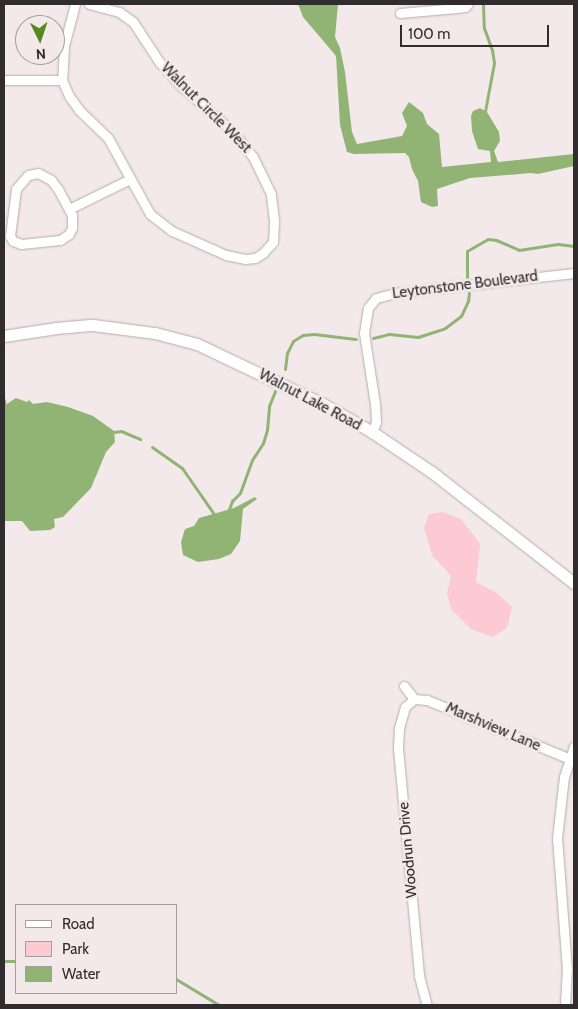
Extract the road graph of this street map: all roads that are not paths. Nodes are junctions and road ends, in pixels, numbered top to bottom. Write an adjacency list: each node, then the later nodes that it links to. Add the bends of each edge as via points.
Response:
1 (76, 4): 6 (street, via 64,46)
2 (89, 4): 7 (street, Walnut Circle West, via 119,12 132,22 160,63 232,131 253,157 271,194 275,231 272,242 255,258 245,260 226,255 172,231 150,214)
3 (468, 4): 4 (street)
4 (400, 13)
5 (4, 80): 6 (street)
6 (62, 80): 7 (street, via 79,110 108,138)
7 (130, 180): 8 (street)
8 (69, 209): 8 (street, via 72,228 60,240 21,244 10,236 16,189 28,175 38,173 51,180)
9 (574, 273): 11 (street, Leytonstone Boulevard, via 395,293 376,298 368,308 364,334 375,404 376,422)
10 (4, 336): 11 (street, Walnut Lake Road, via 93,325 160,334 225,356)
11 (372, 432): 12 (street, Walnut Lake Road, via 432,473)
12 (574, 583)
13 (404, 686): 14 (street)
14 (414, 699): 16 (street, Marshview Lane, via 427,700); 17 (street, Woodrun Drive, via 404,707 398,748 419,976)
15 (574, 748): 16 (street)
16 (570, 759): 18 (street, via 559,805 557,838 566,945)
17 (427, 1005)
18 (565, 1005)

